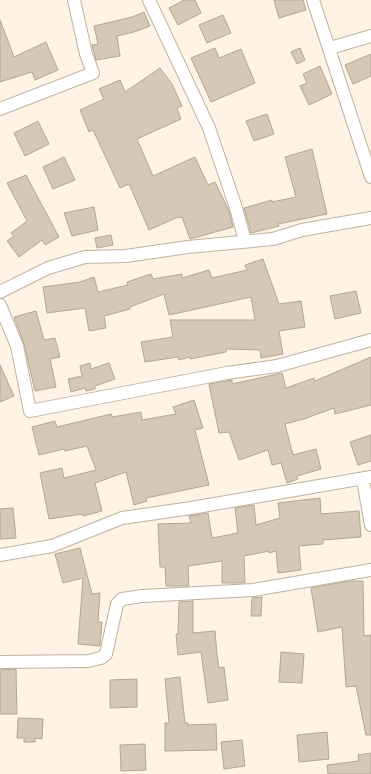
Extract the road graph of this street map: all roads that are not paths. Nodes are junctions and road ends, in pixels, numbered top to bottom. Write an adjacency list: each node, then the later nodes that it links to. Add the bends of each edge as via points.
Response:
1 (74, 0): 6 (street, via 93,73)
2 (149, 0): 9 (street, via 209,128)
3 (313, 0): 5 (street)
4 (371, 36): 5 (street)
5 (330, 48): 7 (street)
6 (0, 109)
7 (371, 177)
8 (371, 218): 9 (street, via 302,230 273,239)
9 (245, 241): 10 (street, via 126,256 86,257 48,268)
10 (0, 292)
11 (0, 305): 12 (street, via 17,346 30,411 227,373 277,366)
12 (371, 340)
13 (367, 478): 14 (street); 15 (street, via 122,518 52,546)
14 (371, 525)
15 (0, 555)
16 (371, 570): 17 (street, via 253,590 122,599 117,604 106,654 101,658 88,661)
17 (0, 662)

